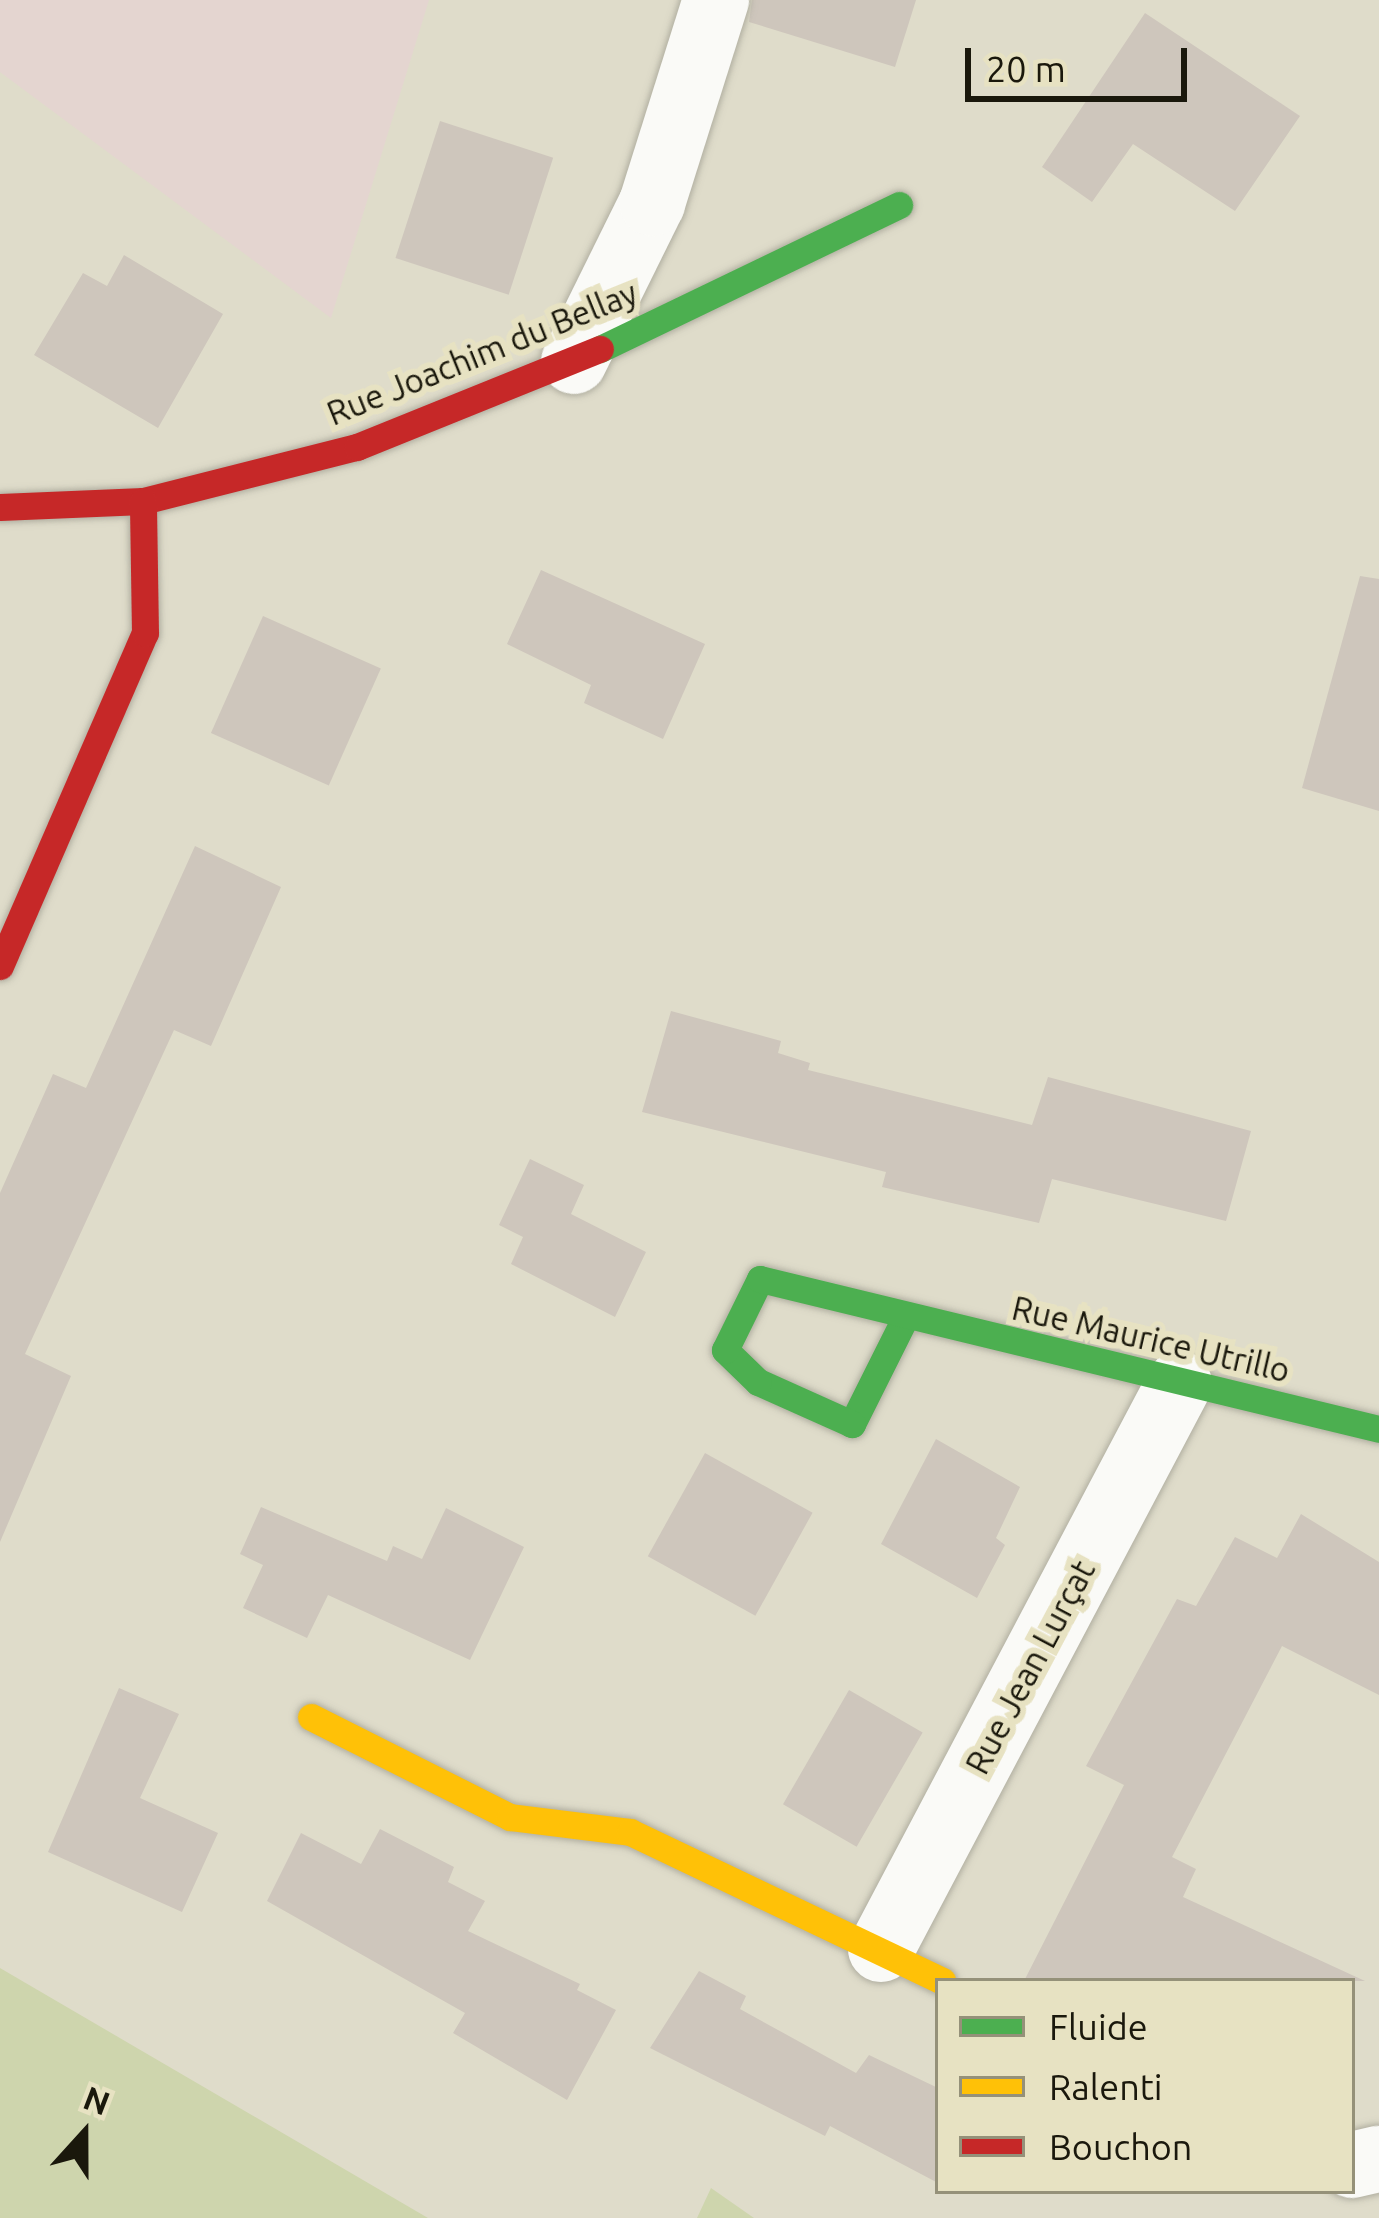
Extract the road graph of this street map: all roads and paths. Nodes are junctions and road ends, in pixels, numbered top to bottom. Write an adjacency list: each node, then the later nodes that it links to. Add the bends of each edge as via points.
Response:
1 (716, 0): 3 (street, via 652,202)
2 (898, 205): 3 (street, Rue Joachim du Bellay)
3 (574, 361): 4 (street, Rue Joachim du Bellay, via 358,447)
4 (143, 501): 5 (street, Rue Joachim du Bellay); 6 (street, via 145,633)
5 (0, 507)
6 (0, 966)
7 (906, 1316): 7 (street, Rue Maurice Utrillo, via 852,1424 758,1382 725,1350 760,1279); 8 (street, Rue Maurice Utrillo)
8 (1179, 1384): 9 (street, Rue Maurice Utrillo); 11 (street, Rue Jean Lurçat)
9 (1379, 1429)
10 (311, 1717): 11 (street, via 510,1817 630,1832)
11 (881, 1949): 12 (street)
12 (936, 1978)

